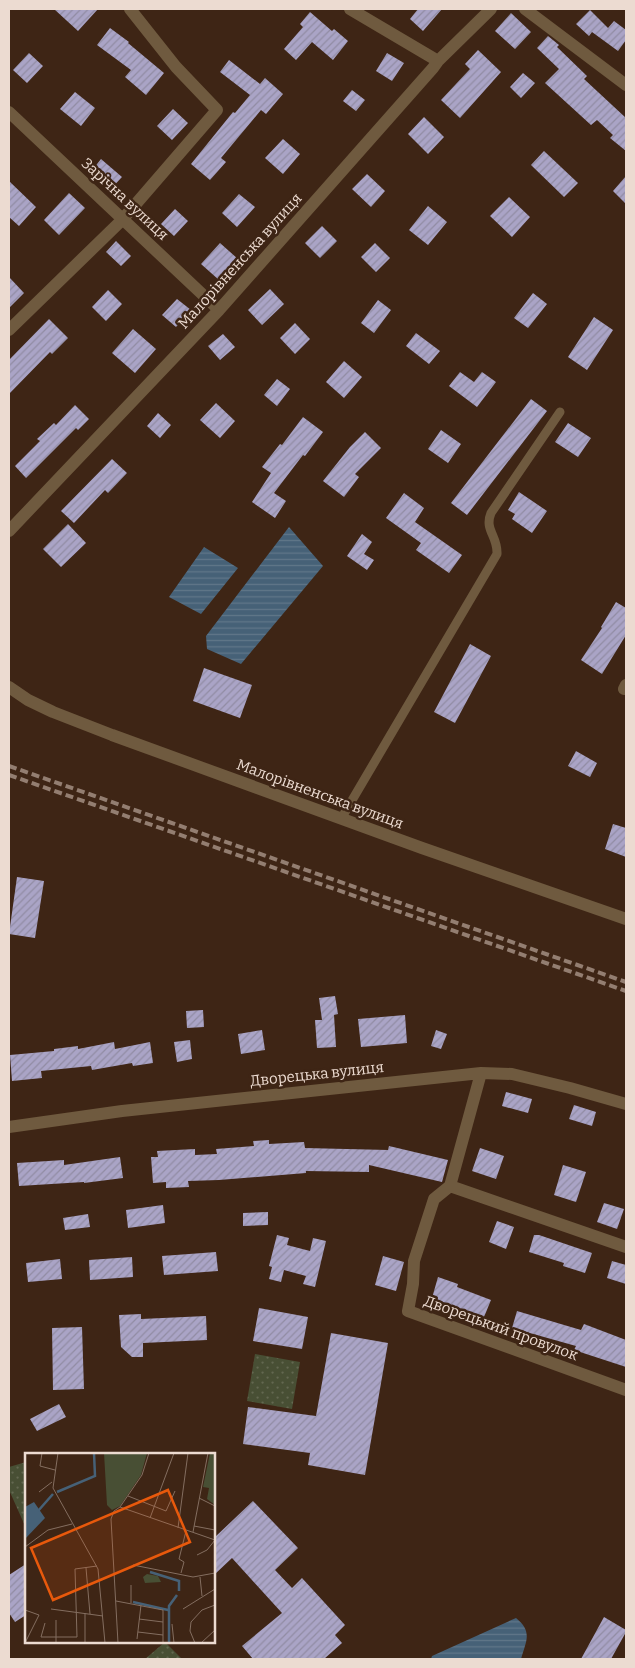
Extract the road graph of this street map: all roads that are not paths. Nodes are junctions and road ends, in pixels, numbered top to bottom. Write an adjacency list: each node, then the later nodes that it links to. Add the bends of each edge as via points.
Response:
1 (130, 9): 8 (street, via 176,67 217,110)
2 (350, 9): 5 (street)
3 (491, 9): 5 (street, Малорівненська вулиця)
4 (525, 9): 6 (street)
5 (438, 61): 9 (street, Малорівненська вулиця)
6 (626, 85)
7 (9, 112): 8 (street, Зарічна вулиця)
8 (122, 220): 9 (street, Зарічна вулиця); 10 (street)
9 (219, 310): 12 (street, Малорівненська вулиця)
10 (9, 330)
11 (560, 412): 14 (lane, via 491,513 489,528 498,544 497,554)
12 (9, 531)
13 (9, 687): 14 (street, Малорівненська вулиця, via 53,712)
14 (341, 819): 15 (street, Малорівненська вулиця)
15 (626, 919)
16 (481, 1073): 17 (street, Дворецька вулиця, via 512,1074); 18 (street, Дворецька вулиця, via 122,1111); 19 (street, Дворецький провулок)
17 (626, 1104)
18 (9, 1128)
19 (450, 1186): 20 (street); 21 (street, Дворецький провулок, via 434,1199 414,1261 408,1311)
20 (626, 1247)
21 (626, 1390)

